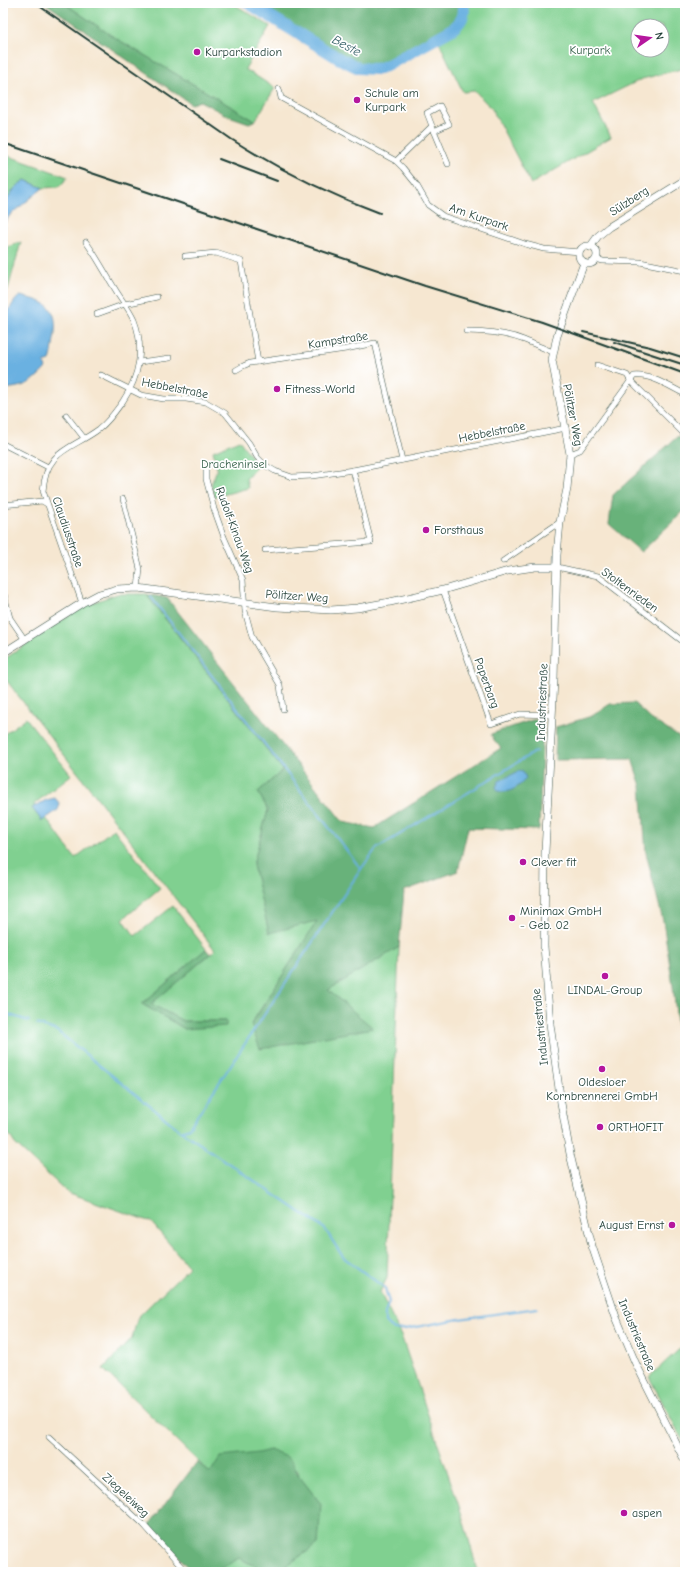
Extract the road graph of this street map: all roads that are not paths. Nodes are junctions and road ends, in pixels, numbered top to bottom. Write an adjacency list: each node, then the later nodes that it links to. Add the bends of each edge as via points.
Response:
1 (279, 89): 4 (street, Am Kurpark, via 281,98)
2 (432, 126): 3 (street); 3 (street, via 427,113 440,106 449,124); 4 (street)
3 (434, 132): 5 (street)
4 (396, 161): 9 (street, Am Kurpark, via 416,184 428,205 443,216 524,244 544,249)
5 (448, 164)
6 (685, 180): 8 (main road, Sülzberg, via 609,227)
7 (86, 242): 15 (street, Claudiusstraße)
8 (590, 247): 9 (main road, Sülzberg, via 585,247); 11 (main road, via 596,252)
9 (580, 252): 12 (main road, via 579,257)
10 (185, 256): 21 (street, via 216,253 241,261)
11 (596, 259): 12 (main road, via 592,263); 13 (street, via 640,262)
12 (584, 263): 18 (main road, Pölitzer Weg)
13 (685, 271)
14 (157, 297): 15 (street)
15 (124, 304): 16 (street); 20 (street, Claudiusstraße, via 134,320 139,340)
16 (96, 314)
17 (466, 331): 18 (street, via 512,337)
18 (553, 352): 29 (main road, Pölitzer Weg, via 552,360)
19 (170, 358): 20 (street)
20 (139, 362): 26 (street, Claudiusstraße)
21 (258, 362): 23 (street, Kampstraße); 34 (street, Kampstraße, via 375,344)
22 (597, 365): 25 (street, via 627,375)
23 (236, 370)
24 (101, 375): 26 (street)
25 (630, 380): 27 (street, via 640,375); 30 (street); 33 (street, via 580,450)
26 (131, 389): 31 (street, Claudiusstraße, via 111,418); 37 (street, Hebbelstraße, via 142,395 164,399 206,402 225,413 265,465 282,474 292,477 312,476)
27 (685, 394)
28 (66, 415): 31 (street)
29 (566, 428): 33 (main road, Pölitzer Weg); 34 (street, Hebbelstraße)
30 (685, 436)
31 (84, 438): 36 (street, Claudiusstraße, via 54,458)
32 (3, 444): 36 (street)
33 (570, 454): 41 (main road, Pölitzer Weg, via 567,489)
34 (402, 460): 37 (street, Hebbelstraße)
35 (206, 465): 49 (street, Rudolf-Kinau-Weg, via 206,479 224,536 243,580)
36 (48, 467): 39 (street, Claudiusstraße, via 43,491)
37 (353, 470): 42 (street, via 371,542)
38 (123, 499): 45 (street, via 140,568)
39 (47, 504): 40 (street, via 42,502); 48 (street, Claudiusstraße)
40 (3, 505)
41 (560, 522): 43 (street); 44 (main road, Pölitzer Weg)
42 (265, 550)
43 (503, 561)
44 (557, 567): 47 (main road, Pölitzer Weg, via 508,571); 51 (street, Stoltenrieden, via 598,576); 54 (main road, Industriestraße)
45 (138, 588): 48 (main road, Pölitzer Weg, via 117,589); 49 (main road, Pölitzer Weg)
46 (3, 590): 50 (street, via 10,618)
47 (443, 590): 49 (main road, Pölitzer Weg, via 357,608 331,610); 54 (street, Paperbarg, via 491,724 520,714)
48 (82, 602): 50 (main road, Pölitzer Weg)
49 (245, 602): 53 (street, Rudolf-Kinau-Weg, via 252,637 280,685)
50 (25, 640): 52 (main road, Pölitzer Weg)
51 (685, 643)
52 (3, 653)
53 (283, 709)
54 (552, 715): 56 (main road, Industriestraße, via 545,852 544,946 560,1103 592,1246 616,1317 635,1362)
55 (49, 1437): 57 (street, Ziegeleiweg, via 143,1524)
56 (685, 1461)
57 (186, 1572)

